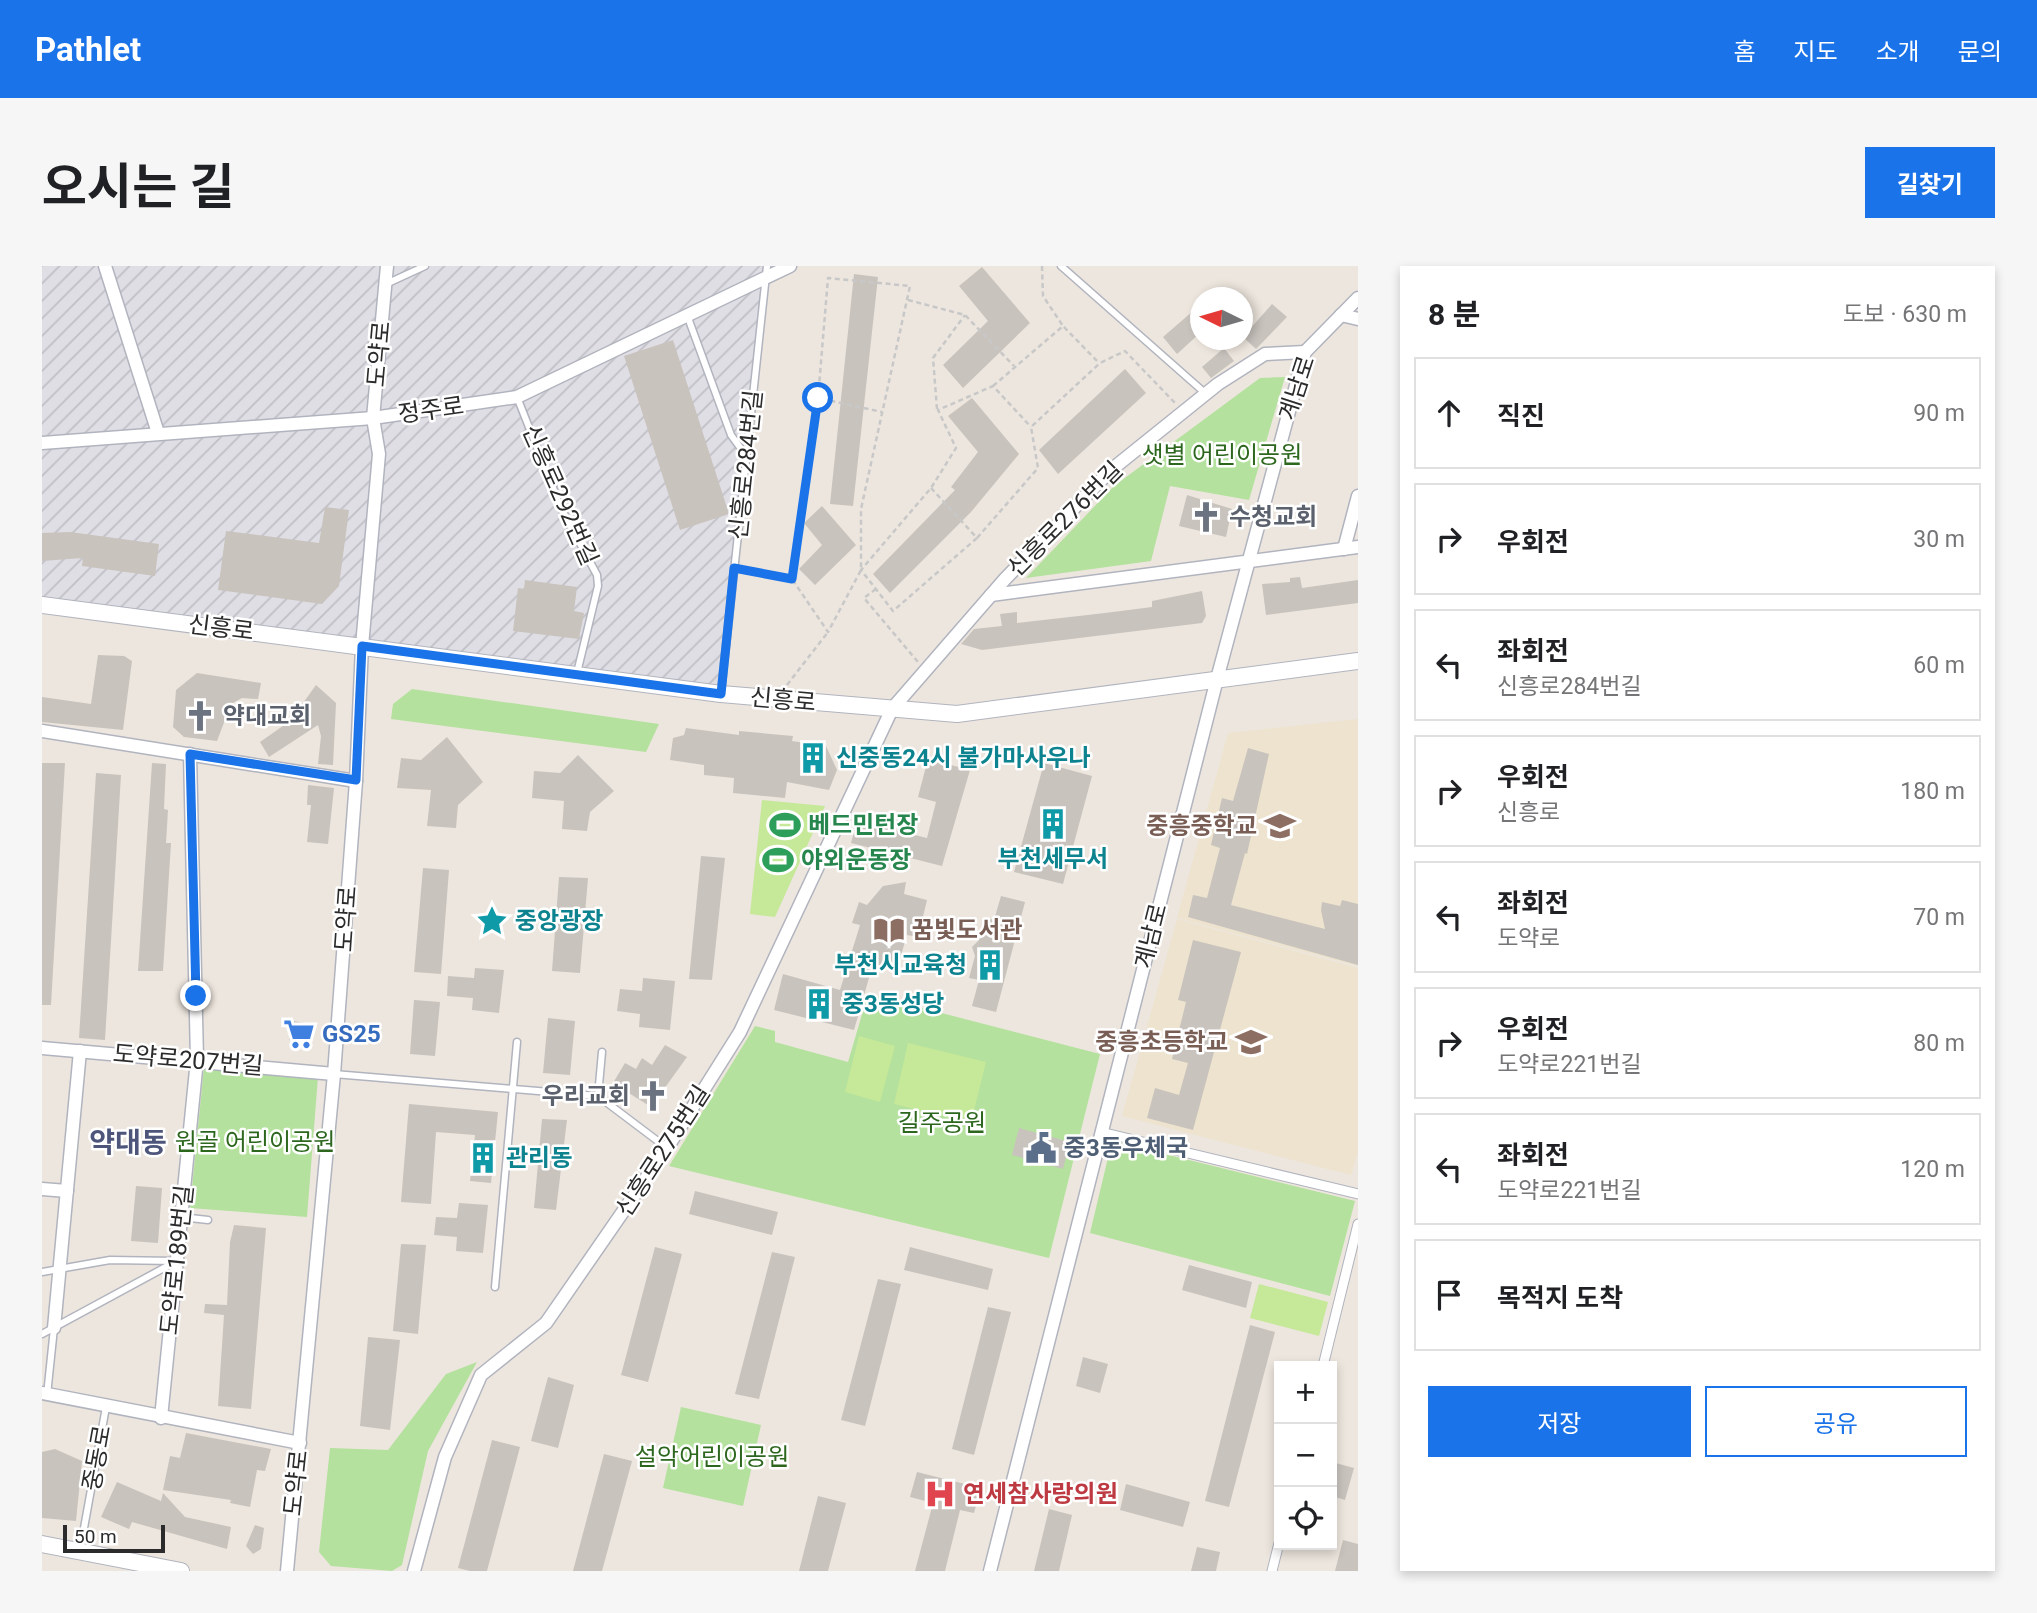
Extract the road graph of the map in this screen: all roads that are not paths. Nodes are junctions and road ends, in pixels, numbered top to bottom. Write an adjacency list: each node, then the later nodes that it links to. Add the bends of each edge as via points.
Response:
1 (105, 266): 16 (street)
2 (387, 266): 7 (street, 도약로)
3 (425, 266): 7 (lane)
4 (790, 266): 6 (street, 정주로)
5 (1061, 266): 13 (lane)
6 (767, 272): 9 (street, 정주로); 18 (lane, 신흥로284번길)
7 (386, 284): 15 (street, 도약로)
8 (1358, 298): 10 (street, 계남로)
9 (687, 315): 14 (street, 정주로); 18 (lane, via 731,435)
10 (1341, 315): 11 (street); 12 (street, 계남로)
11 (1358, 319)
12 (1306, 352): 13 (street, 신흥로276번길, via 1265,355); 22 (street, 계남로)
13 (1205, 393): 23 (street, 신흥로276번길, via 1111,470)
14 (517, 397): 15 (street, 정주로); 27 (lane, 신흥로292번길, via 561,508 597,575)
15 (373, 418): 16 (street, 정주로); 25 (street, 도약로, via 379,454)
16 (158, 433): 17 (street, 정주로)
17 (42, 443)
18 (747, 457): 29 (lane, 신흥로284번길)
19 (1358, 496): 21 (street)
20 (1358, 547): 21 (street)
21 (1344, 549): 22 (street)
22 (1250, 560): 23 (street); 28 (street, 계남로)
23 (991, 595): 30 (street, 신흥로276번길)
24 (42, 605): 25 (street, 신흥로)
25 (362, 646): 27 (street, 신흥로); 33 (street, 도약로)
26 (1358, 661): 28 (street, 신흥로)
27 (577, 675): 29 (street, 신흥로)
28 (1217, 679): 30 (street, 신흥로, via 957,714); 42 (street, 계남로)
29 (721, 694): 30 (street, 신흥로)
30 (892, 709): 43 (street, 신흥로275번길, via 740,1031)
31 (42, 731): 32 (street)
32 (190, 754): 33 (street); 38 (street, 도약로189번길)
33 (356, 780): 39 (street, 도약로)
34 (517, 1042): 40 (lane)
35 (42, 1048): 36 (street, 도약로207번길)
36 (80, 1051): 38 (street, 도약로207번길); 45 (street)
37 (602, 1052): 41 (lane)
38 (197, 1060): 39 (street, 도약로207번길); 47 (street, 도약로189번길)
39 (334, 1074): 40 (lane); 59 (street, 도약로)
40 (513, 1089): 41 (lane); 53 (lane)
41 (598, 1096): 43 (lane)
42 (1101, 1132): 46 (street); 66 (street, 계남로)
43 (667, 1148): 65 (street, 신흥로275번길, via 546,1322 481,1375 446,1457)
44 (42, 1189): 45 (street)
45 (67, 1191): 51 (street)
46 (1358, 1194)
47 (181, 1217): 48 (lane); 50 (street, 도약로189번길)
48 (208, 1220)
49 (1358, 1224): 55 (street)
50 (177, 1261): 51 (lane, via 110,1260); 54 (lane); 58 (street, 도약로189번길)
51 (59, 1267): 52 (lane); 54 (street)
52 (42, 1272)
53 (495, 1287)
54 (48, 1331): 56 (lane)
55 (1324, 1361)
56 (45, 1394): 57 (street)
57 (106, 1407): 58 (street); 62 (lane, 중동로)
58 (161, 1418): 59 (street)
59 (300, 1443): 64 (street, 도약로)
60 (42, 1544): 62 (street)
61 (1277, 1550): 67 (street)
62 (80, 1552): 63 (street)
63 (181, 1571)
64 (286, 1571)
65 (414, 1571)
66 (990, 1571)
67 (1272, 1571)

